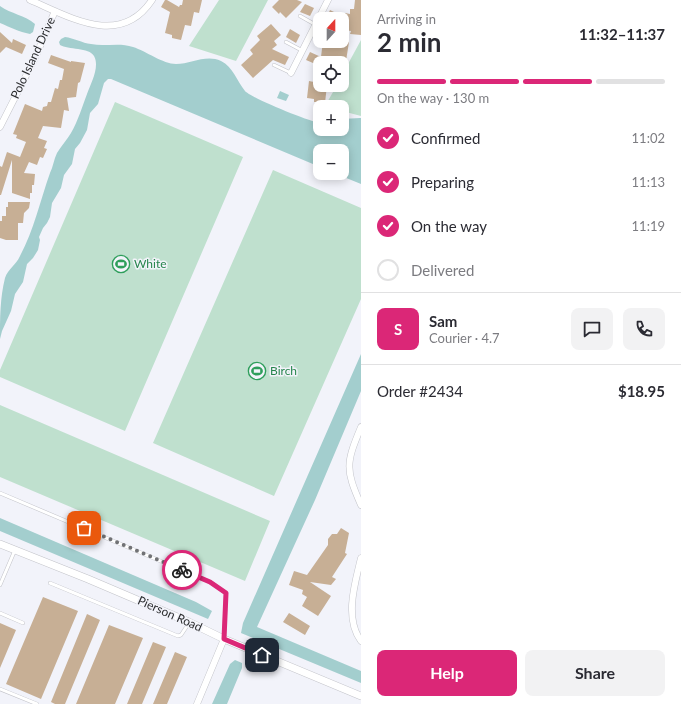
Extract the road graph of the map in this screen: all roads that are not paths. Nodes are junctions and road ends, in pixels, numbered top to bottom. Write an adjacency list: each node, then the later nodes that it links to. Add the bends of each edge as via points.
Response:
1 (30, 0): 4 (street)
2 (152, 0): 4 (street, via 137,16 110,26 87,24)
3 (326, 1): 5 (street)
4 (55, 11): 13 (street, Polo Island Drive, via 34,60)
5 (321, 12)
6 (300, 16): 7 (lane)
7 (313, 23)
8 (313, 31): 10 (street)
9 (286, 42): 10 (lane)
10 (303, 51): 12 (street)
11 (274, 65): 12 (lane)
12 (291, 73)
13 (0, 127)
14 (361, 427): 16 (street, via 349,462 351,483)
15 (0, 493): 25 (lane, via 210,582 226,593)
16 (361, 505)
17 (0, 544): 18 (street, Pierson Road)
18 (15, 550): 21 (lane); 23 (street, Pierson Road)
19 (361, 558): 26 (street, via 352,612)
20 (50, 583): 23 (lane, via 178,636)
21 (0, 586)
22 (0, 613): 24 (lane)
23 (189, 622): 25 (street, Pierson Road)
24 (23, 623)
25 (224, 639): 28 (street, Pierson Road); 30 (street)
26 (361, 641)
27 (0, 689): 29 (lane)
28 (361, 696)
29 (37, 704)
30 (196, 704)

